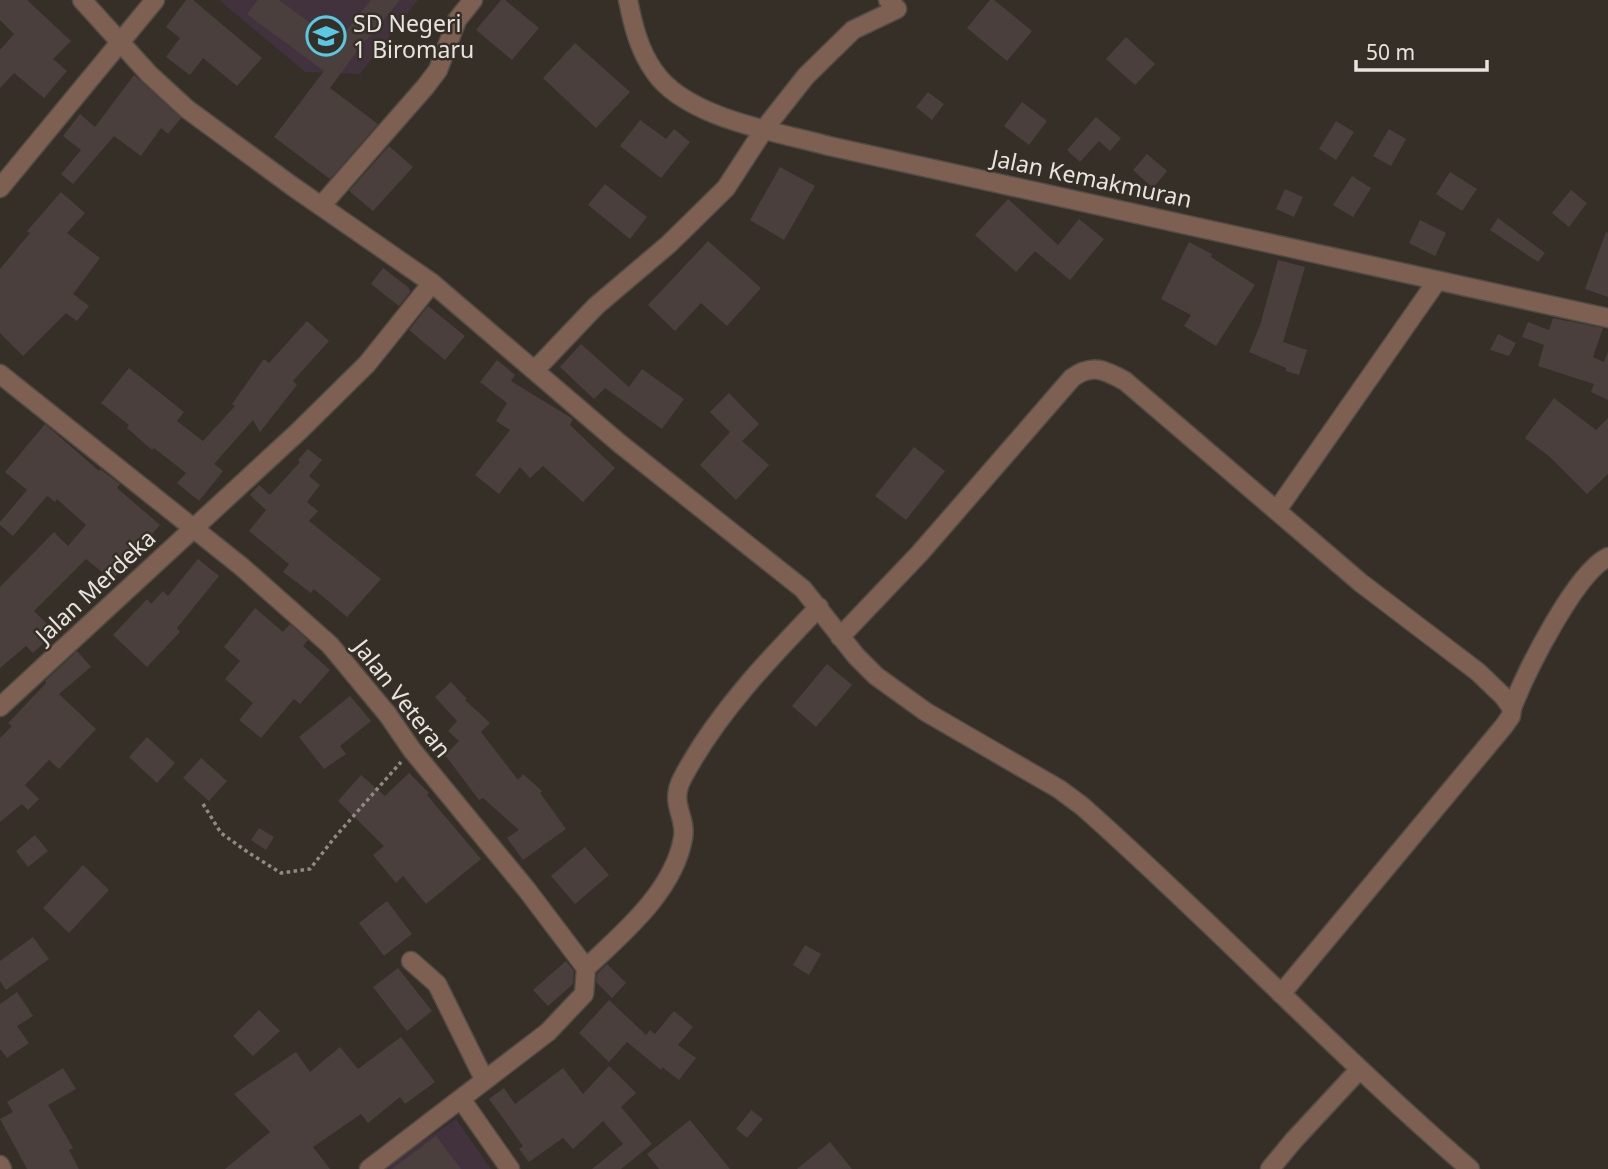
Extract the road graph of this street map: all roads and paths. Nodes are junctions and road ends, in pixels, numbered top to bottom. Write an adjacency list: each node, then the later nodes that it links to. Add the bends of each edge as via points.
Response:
1 (82, 0): 6 (street)
2 (155, 0): 6 (street)
3 (473, 0): 9 (street, via 457,20 438,70)
4 (628, 0): 7 (street, Jalan Kemakmuran, via 644,54 672,89 708,112)
5 (899, 3): 7 (street, via 853,30 806,76)
6 (120, 42): 8 (street); 9 (street, via 196,116)
7 (765, 128): 10 (street, Jalan Kemakmuran); 13 (street, via 726,188 596,306)
8 (0, 188)
9 (321, 206): 11 (street)
10 (1437, 281): 12 (street, Jalan Kemakmuran); 15 (street)
11 (432, 283): 13 (street); 16 (street, Jalan Merdeka, via 367,364)
12 (1608, 318)
13 (535, 370): 18 (street, via 682,495 803,589)
14 (0, 374): 16 (street, Jalan Veteran)
15 (1277, 510): 19 (street, via 1125,381 1108,372 1082,371); 21 (street, via 1361,583 1478,672)
16 (192, 529): 20 (street, Jalan Merdeka); 22 (street, Jalan Veteran, via 330,645)
17 (1608, 557): 21 (street, via 1596,564 1579,586 1531,662)
18 (819, 607): 19 (street); 25 (street, via 768,660 687,770 677,793 684,834 663,886 651,904)
19 (840, 637): 26 (street, via 876,676 916,705 1082,806)
20 (0, 707)
21 (1512, 708): 26 (street, via 1504,726)
22 (412, 750): 23 (path, via 310,869 281,873 248,853 221,833); 25 (street, Jalan Veteran)
23 (203, 804)
24 (411, 961): 28 (street, via 437,984)
25 (586, 968): 28 (street, via 587,985 575,1005 548,1032)
26 (1281, 993): 27 (street)
27 (1359, 1070): 32 (street); 33 (street)
28 (484, 1079): 29 (street)
29 (461, 1099): 30 (street); 31 (street)
30 (369, 1169)
31 (510, 1169)
32 (1270, 1169)
33 (1470, 1169)

